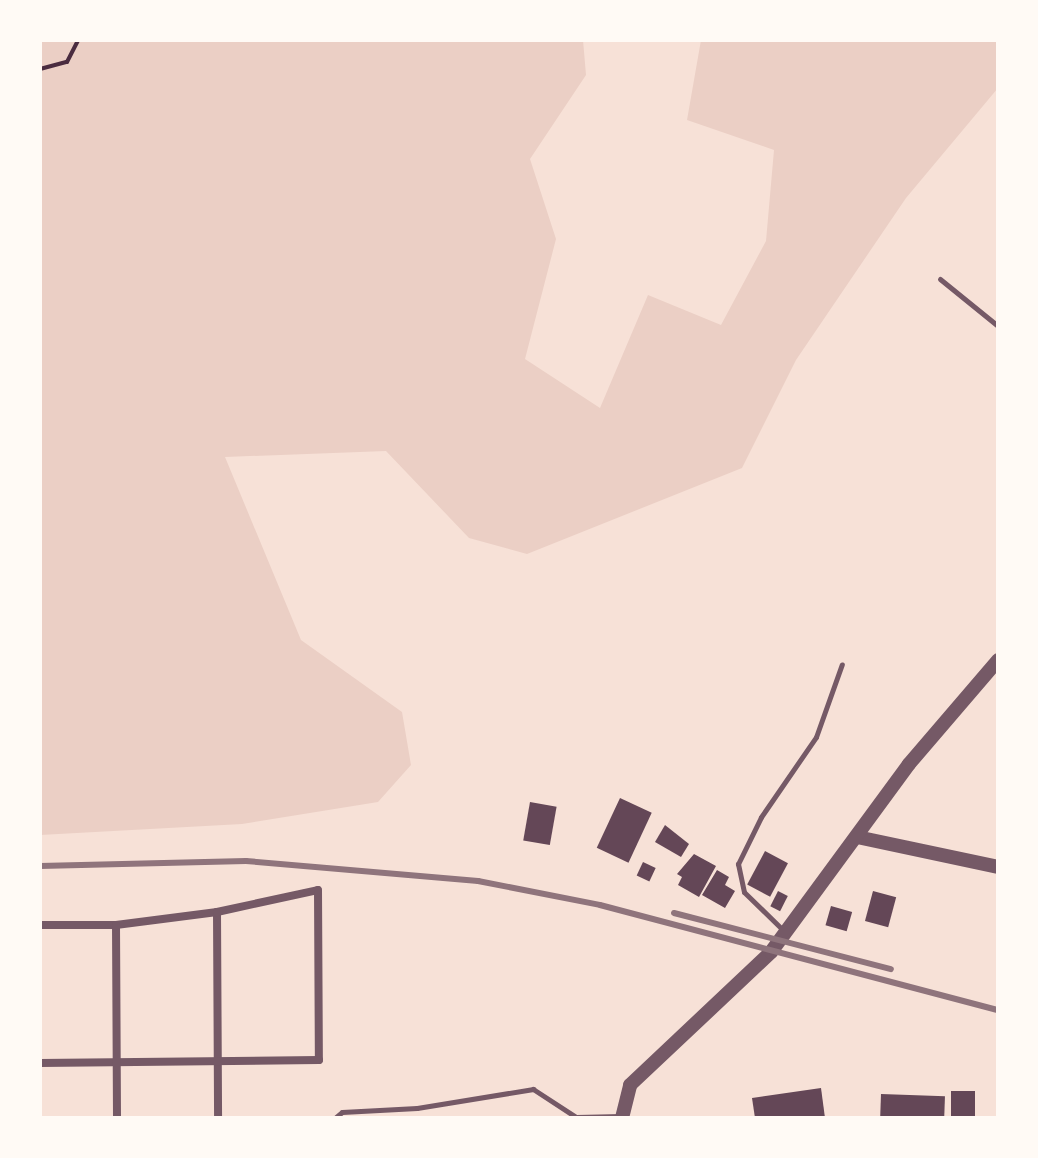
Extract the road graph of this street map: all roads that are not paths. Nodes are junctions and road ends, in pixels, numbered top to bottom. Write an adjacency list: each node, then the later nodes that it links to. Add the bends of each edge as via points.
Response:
1 (940, 279): 2 (lane)
2 (998, 326)
3 (998, 660): 5 (street, via 909,764)
4 (842, 664): 10 (lane, via 816,737 761,817 738,864 744,892)
5 (857, 837): 6 (street); 10 (street)
6 (998, 867)
7 (217, 912): 9 (street); 11 (street); 11 (street, via 318,890 319,1060)
8 (40, 925): 9 (street)
9 (116, 925): 12 (street)
10 (785, 932): 14 (street, via 630,1085)
11 (218, 1060): 12 (street); 16 (street)
12 (117, 1062): 13 (street); 15 (street)
13 (40, 1063)
14 (622, 1117): 17 (lane, via 576,1117 533,1089 417,1108 342,1112)
15 (117, 1118)
16 (218, 1118)
17 (335, 1118)

